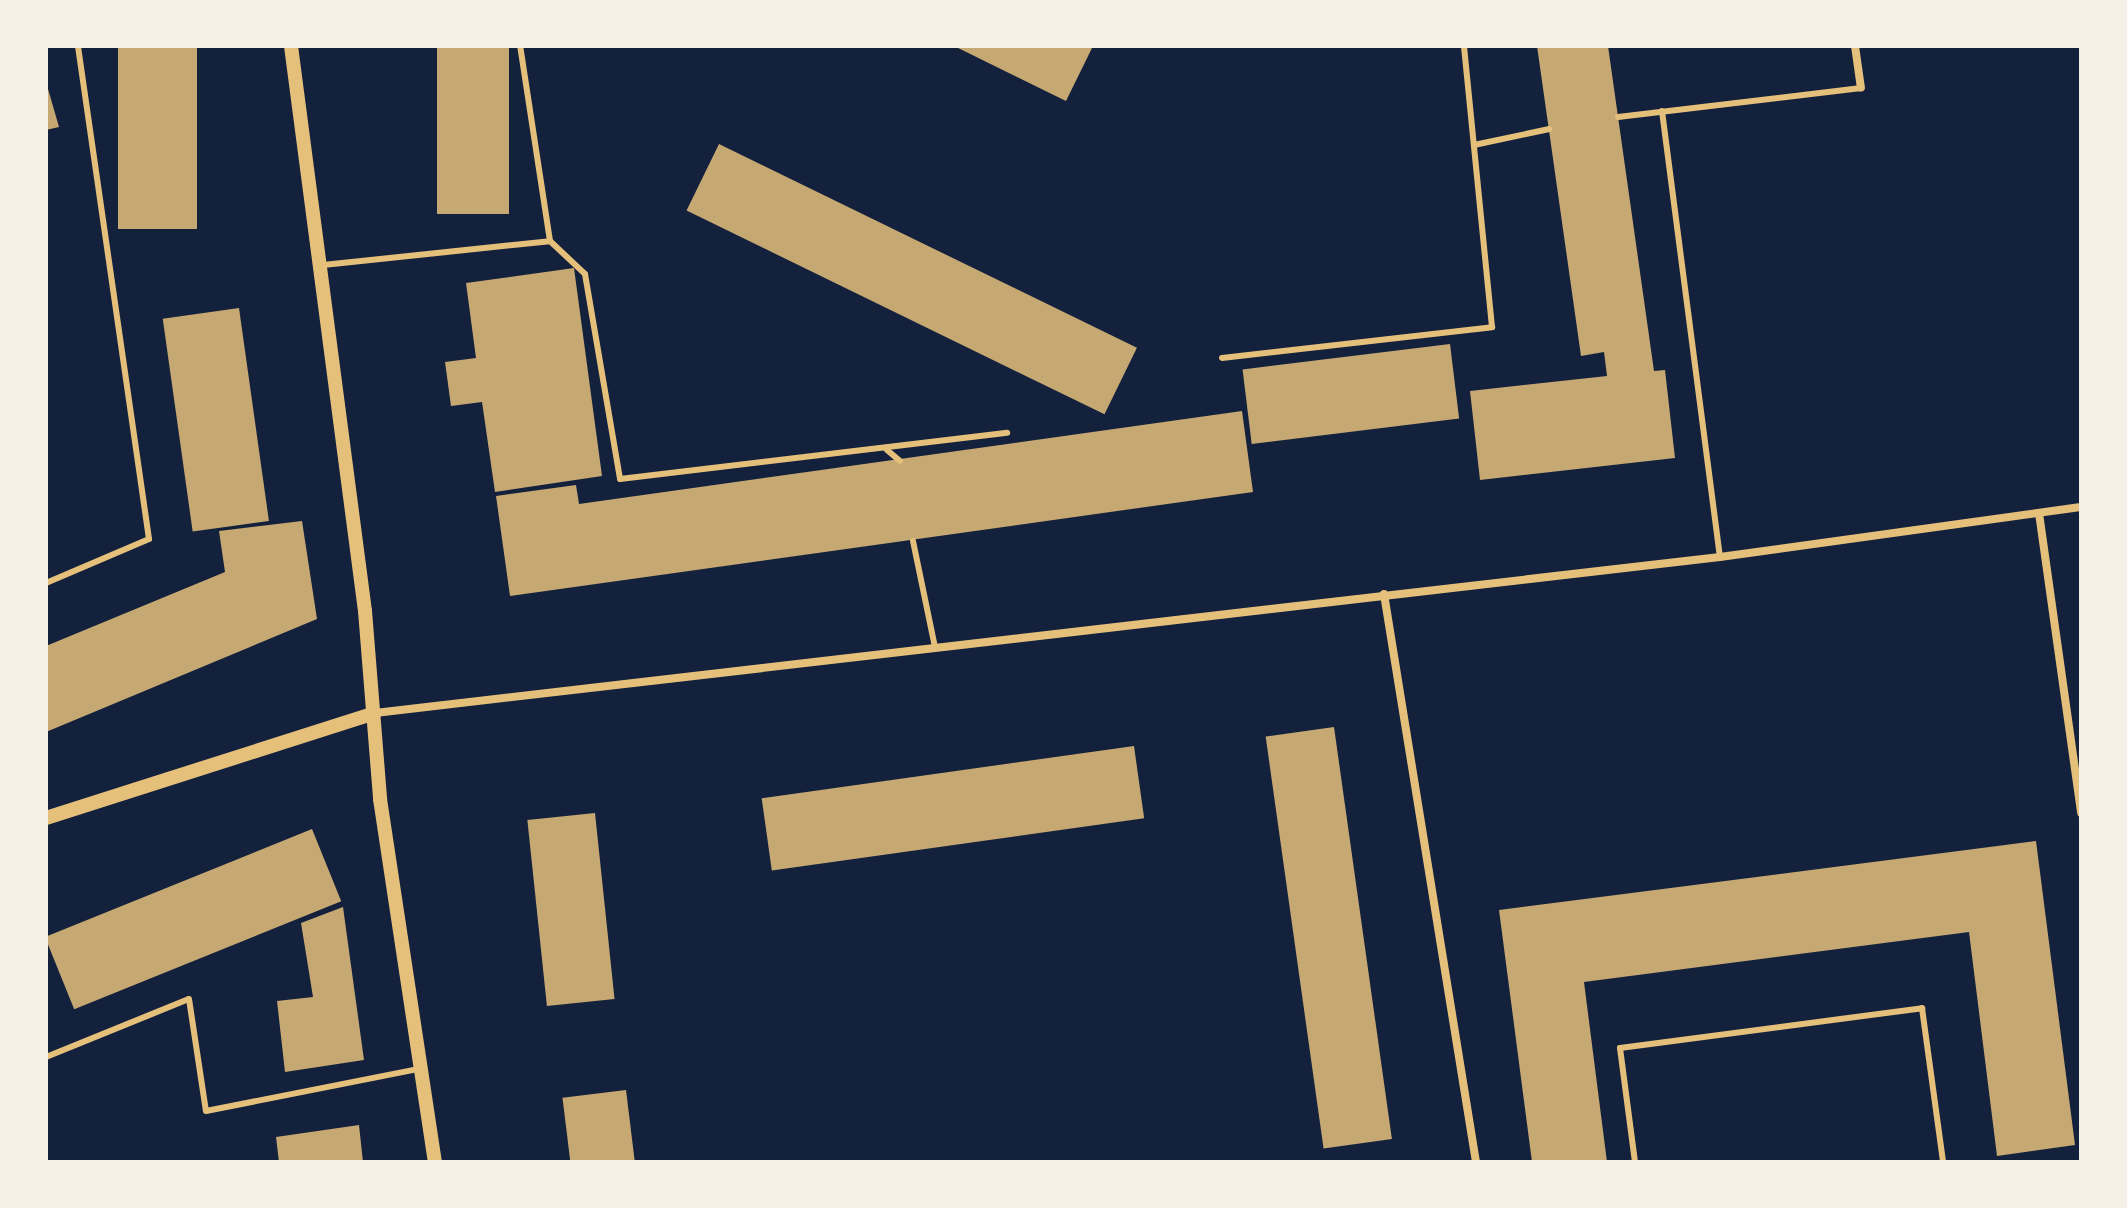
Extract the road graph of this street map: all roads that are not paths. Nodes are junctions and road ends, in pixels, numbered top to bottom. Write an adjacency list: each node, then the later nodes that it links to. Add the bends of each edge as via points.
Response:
1 (78, 46): 21 (lane, via 149,539)
2 (291, 46): 12 (street)
3 (520, 46): 11 (lane)
4 (1464, 46): 10 (lane)
5 (1855, 46): 6 (street)
6 (1861, 88): 7 (lane)
7 (1662, 111): 8 (lane); 20 (lane)
8 (1618, 117)
9 (1549, 129): 10 (lane)
10 (1474, 145): 13 (lane, via 1492,327)
11 (550, 241): 12 (lane); 15 (lane, via 585,274 620,479)
12 (323, 265): 24 (street)
13 (1222, 358)
14 (1007, 433): 15 (lane)
15 (887, 450): 16 (lane)
16 (900, 461)
17 (2081, 507): 18 (street)
18 (2039, 513): 20 (street); 25 (street)
19 (913, 541): 23 (lane)
20 (1720, 557): 22 (street)
21 (46, 583)
22 (1384, 594): 23 (street); 30 (street)
23 (935, 647): 24 (street)
24 (375, 713): 26 (street); 28 (street, via 380,799)
25 (2081, 813)
26 (46, 818)
27 (46, 1057): 28 (lane, via 189,999 206,1111)
28 (421, 1069): 29 (street)
29 (435, 1162)
30 (1476, 1162)
31 (1635, 1162): 32 (lane, via 1620,1048 1922,1008)
32 (1943, 1162)

